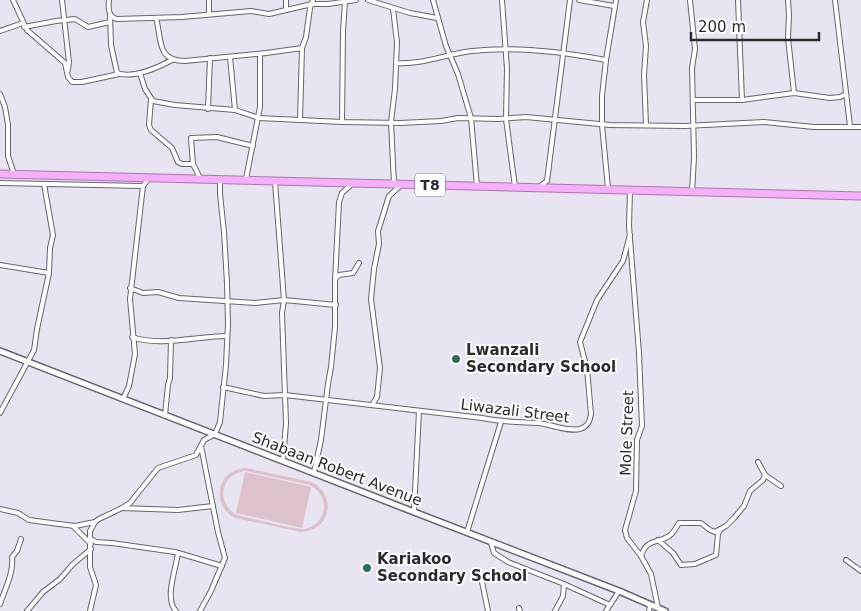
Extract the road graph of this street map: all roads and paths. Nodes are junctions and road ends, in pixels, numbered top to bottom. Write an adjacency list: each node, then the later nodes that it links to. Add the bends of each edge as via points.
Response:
1 (14, 0): 29 (street)
2 (62, 0): 27 (street)
3 (109, 0): 24 (street)
4 (209, 0): 23 (street)
5 (286, 0): 21 (street)
6 (356, 0): 18 (street)
7 (368, 0): 22 (street)
8 (433, 0): 26 (street)
9 (502, 0): 32 (street)
10 (570, 0): 33 (street)
11 (579, 0): 20 (street)
12 (616, 0): 20 (street)
13 (647, 0): 59 (street, via 643,22)
14 (690, 0): 48 (street, via 696,49 692,68)
15 (738, 0): 49 (street)
16 (788, 0): 44 (street)
17 (835, 0): 46 (street)
18 (345, 1): 19 (street); 57 (street)
19 (312, 2): 21 (street); 31 (street)
20 (614, 6): 39 (street)
21 (286, 9): 23 (street, via 269,14 251,11)
22 (393, 9): 26 (street); 40 (street)
23 (209, 13): 25 (street)
24 (110, 14): 25 (street, via 117,19); 28 (street)
25 (156, 18): 38 (street, via 163,48)
26 (438, 18): 35 (street)
27 (65, 20): 28 (street, via 75,20 88,27); 29 (street); 41 (street)
28 (110, 22): 43 (street, via 114,65)
29 (24, 25): 30 (street); 41 (street, via 37,41 65,63)
30 (0, 31)
31 (302, 48): 34 (street); 55 (street)
32 (506, 50): 33 (street); 35 (street); 54 (street)
33 (564, 53): 39 (street); 56 (street)
34 (260, 54): 36 (street); 52 (street)
35 (450, 55): 40 (street); 53 (street)
36 (230, 57): 37 (street); 51 (street)
37 (210, 58): 38 (street); 50 (street)
38 (172, 60): 42 (street)
39 (606, 60): 60 (street)
40 (396, 63): 58 (street)
41 (67, 72): 43 (street, via 69,80 75,83)
42 (140, 73): 43 (street); 47 (street)
43 (119, 74)
44 (794, 93): 46 (street, via 830,98); 49 (street)
45 (0, 94): 67 (street, via 5,107 8,156)
46 (846, 94): 62 (street)
47 (150, 99): 50 (street, via 169,105); 65 (street, via 150,130 172,148 178,162)
48 (693, 100): 49 (street); 61 (street)
49 (742, 100)
50 (208, 109): 51 (street)
51 (235, 110): 52 (street)
52 (258, 118): 55 (street); 64 (street)
53 (471, 118): 54 (street); 58 (street); 79 (street)
54 (506, 118): 56 (street); 80 (street)
55 (300, 120): 57 (street)
56 (556, 120): 60 (street); 81 (street, via 547,181)
57 (342, 122): 58 (street)
58 (390, 122): 76 (street)
59 (646, 124): 60 (street); 61 (street)
60 (602, 125): 82 (street)
61 (693, 126): 62 (street, via 764,122 828,128); 84 (street)
62 (850, 126): 63 (street)
63 (861, 127)
64 (253, 146): 65 (street, via 217,137 192,138); 71 (street)
65 (193, 164): 69 (street)
66 (0, 174): 67 (highway, T8)
67 (14, 175): 68 (highway, T8)
68 (149, 178): 69 (highway, T8); 78 (street)
69 (201, 180): 70 (highway, T8)
70 (220, 180): 71 (highway, T8); 92 (street)
71 (246, 180): 72 (highway, T8)
72 (275, 182): 74 (highway, T8); 93 (street)
73 (0, 183): 75 (street)
74 (354, 183): 76 (highway, T8); 90 (street, via 340,196)
75 (44, 184): 78 (street); 89 (street, via 52,234)
76 (394, 184): 77 (highway, T8)
77 (403, 184): 79 (highway, T8); 104 (street, via 389,196 378,231 371,299 380,364 377,397)
78 (143, 186): 91 (street)
79 (476, 186): 80 (highway, T8)
80 (515, 187): 81 (highway, T8)
81 (536, 188): 82 (highway, T8)
82 (608, 188): 83 (highway, T8)
83 (630, 190): 84 (highway, T8); 86 (street, Mole Street)
84 (692, 192): 85 (highway, T8)
85 (861, 196)
86 (630, 235): 108 (street, Liwazali Street, via 623,261 597,300 580,342 588,372 591,416 587,425 575,430 539,423); 132 (street, Mole Street, via 642,426 637,440 636,491 625,530)
87 (359, 263): 90 (street, via 353,273)
88 (0, 265): 89 (street)
89 (48, 273): 99 (street, via 34,350)
90 (336, 278): 94 (street)
91 (130, 288): 92 (street, via 179,298); 96 (street)
92 (227, 300): 93 (street, via 255,303); 95 (street)
93 (284, 300): 94 (street); 101 (street)
94 (336, 304): 103 (street, via 332,367)
95 (228, 336): 97 (street); 100 (street)
96 (132, 337): 97 (street, via 147,341); 102 (street, via 135,354 129,386)
97 (171, 340): 107 (street)
98 (0, 351): 99 (street, Shabaan Robert Avenue)
99 (28, 362): 102 (street, Shabaan Robert Avenue); 106 (street)
100 (223, 387): 101 (street, Liwazali Street, via 264,396); 109 (street, via 220,422)
101 (284, 395): 103 (street, Liwazali Street); 113 (street, via 286,430)
102 (122, 399): 107 (street, Shabaan Robert Avenue)
103 (326, 400): 104 (street, Liwazali Street); 115 (street)
104 (372, 405): 105 (street, Liwazali Street)
105 (419, 411): 108 (street, Liwazali Street); 121 (street)
106 (0, 413)
107 (165, 415): 109 (street, Shabaan Robert Avenue)
108 (501, 422): 125 (street)
109 (215, 434): 110 (street, via 205,439); 113 (street, Shabaan Robert Avenue)
110 (201, 446): 111 (street); 112 (street, via 196,455)
111 (203, 458): 112 (street); 118 (street)
112 (188, 459): 119 (street, via 158,468)
113 (283, 461): 115 (street, Shabaan Robert Avenue)
114 (758, 462): 116 (street)
115 (314, 472): 121 (street, Shabaan Robert Avenue)
116 (765, 475): 117 (street); 124 (street, via 750,491 734,518)
117 (781, 486)
118 (213, 506): 119 (street, via 178,510); 134 (street, via 225,558)
119 (122, 508): 122 (street)
120 (0, 509): 123 (street, via 30,520)
121 (414, 512): 125 (street, Shabaan Robert Avenue)
122 (95, 522): 123 (street); 128 (street)
123 (72, 526): 128 (street)
124 (720, 529): 127 (street, via 713,532 701,523 681,523 671,535); 127 (street, via 717,554 691,565 680,564)
125 (467, 532): 129 (street, Shabaan Robert Avenue)
126 (21, 539): 139 (street, via 12,557)
127 (658, 540): 132 (street, via 646,546)
128 (91, 541): 130 (street); 131 (street)
129 (492, 543): 137 (street, via 494,552 508,562); 138 (street, Shabaan Robert Avenue)
130 (91, 549): 143 (street); 144 (street, via 90,571 96,585)
131 (178, 553): 134 (street); 145 (street, via 171,602)
132 (641, 556): 142 (street, Mole Street, via 652,577)
133 (846, 560): 135 (street)
134 (222, 566): 146 (street)
135 (861, 571)
136 (481, 576): 147 (street)
137 (564, 584): 140 (street); 148 (street, via 563,596)
138 (620, 591): 140 (street); 141 (street, Shabaan Robert Avenue)
139 (0, 604)
140 (610, 605): 149 (street)
141 (650, 608): 142 (street, Shabaan Robert Avenue)
142 (658, 608): 150 (street, Shabaan Robert Avenue)
143 (28, 610)
144 (90, 611)
145 (176, 611)
146 (200, 611)
147 (488, 611)
148 (555, 611)
149 (606, 611)
150 (665, 611)

